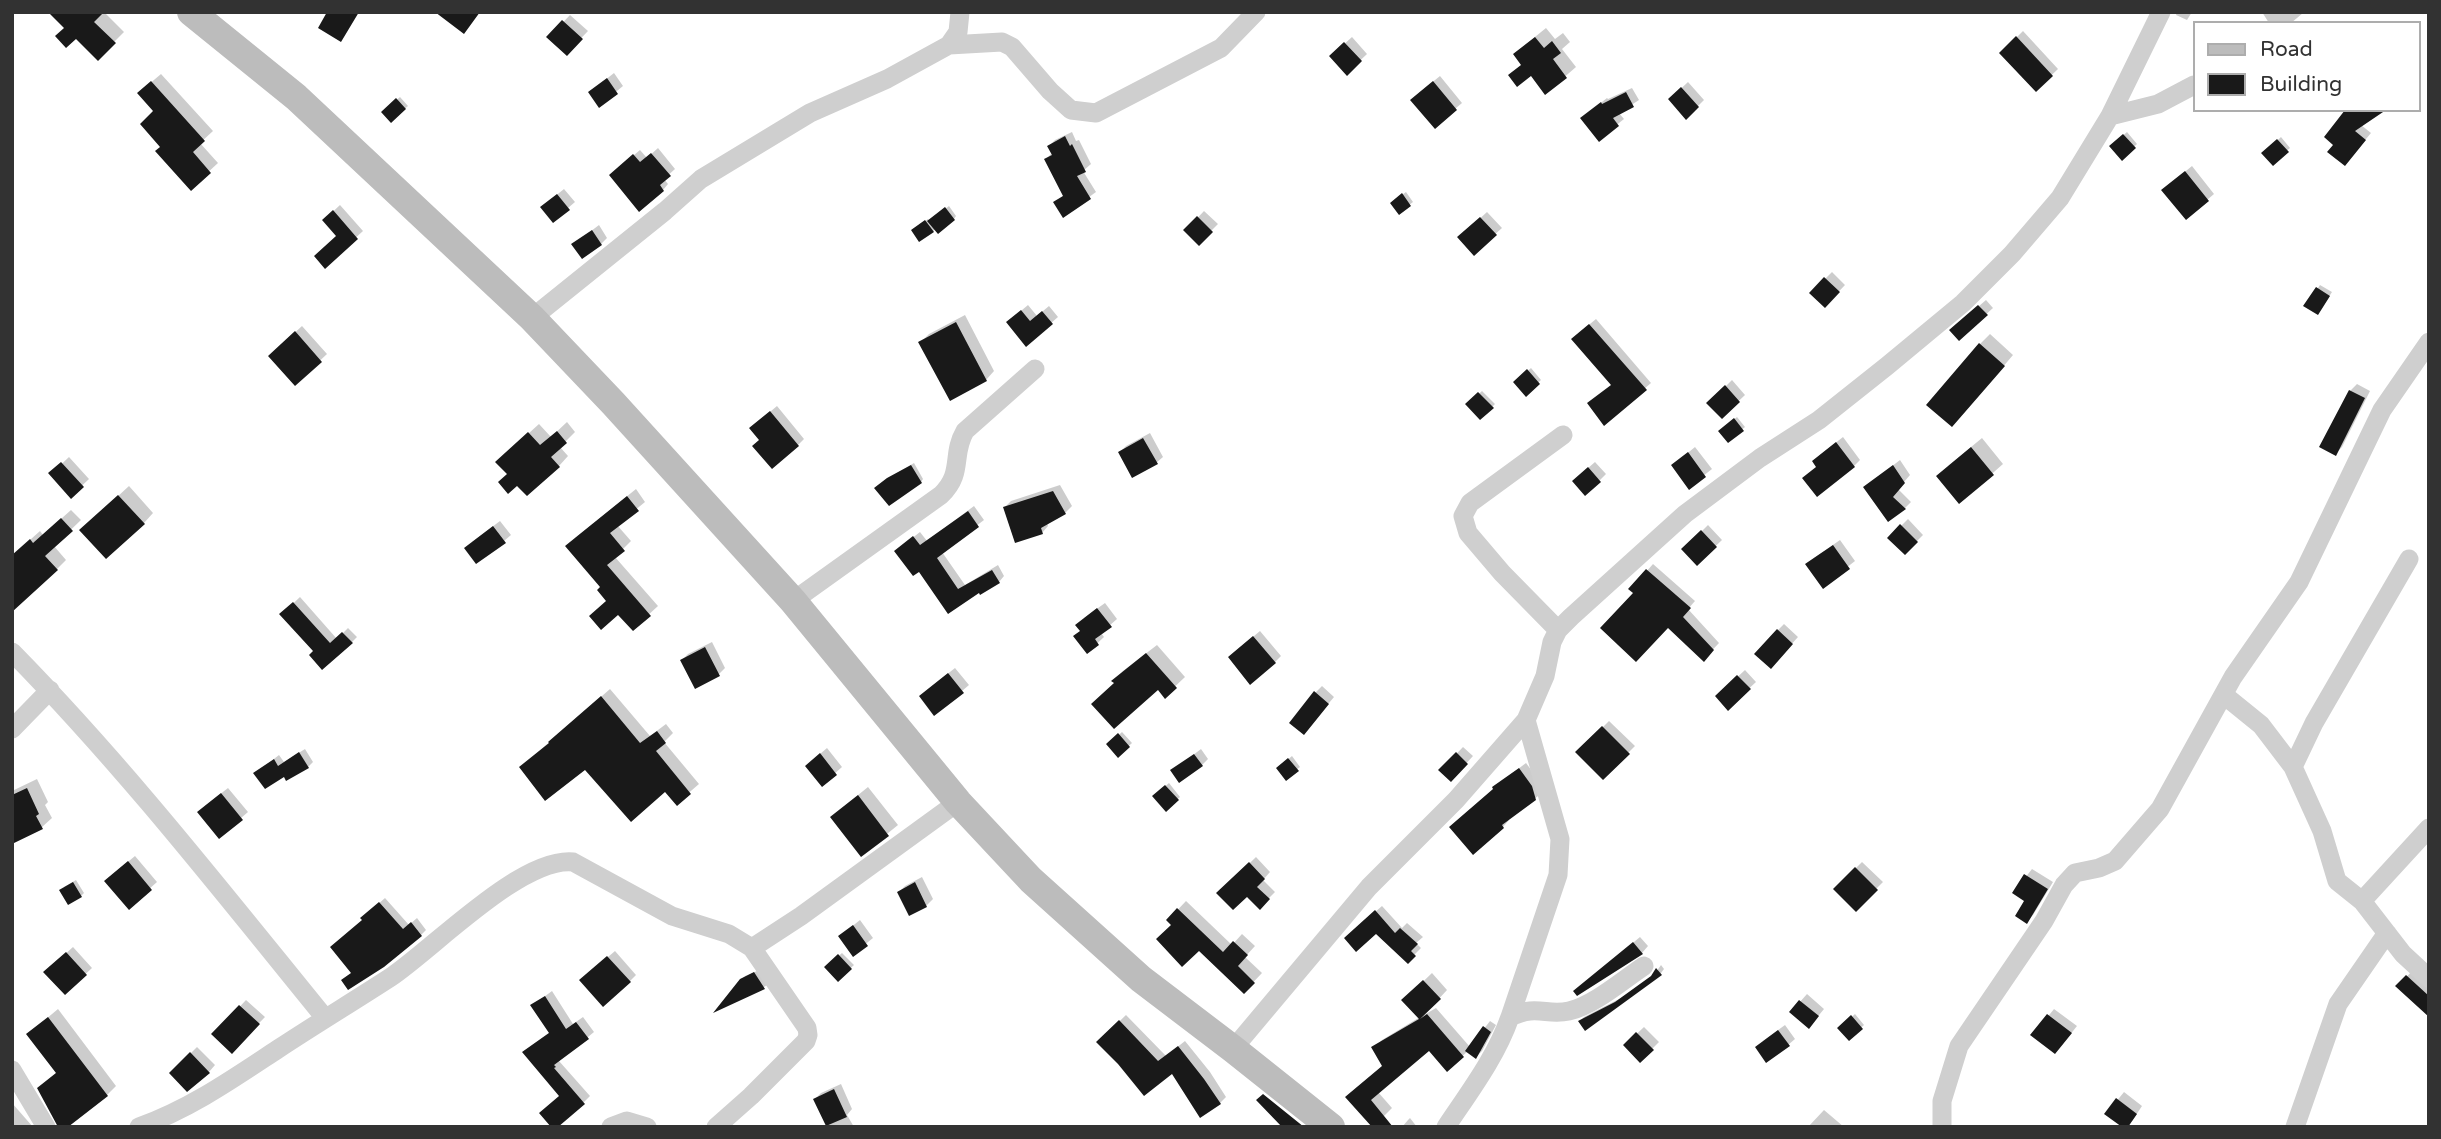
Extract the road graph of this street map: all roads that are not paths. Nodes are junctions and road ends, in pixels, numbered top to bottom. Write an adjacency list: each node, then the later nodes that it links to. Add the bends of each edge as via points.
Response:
1 (960, 12): 5 (street, via 958,32)
2 (1256, 12): 5 (street, via 1221,48 1097,113 1071,110 1002,42)
3 (2161, 12): 7 (street)
4 (194, 13): 8 (main road, via 296,97)
5 (949, 45): 8 (street, via 810,113 701,178)
6 (2192, 86): 7 (street, via 2158,104)
7 (2110, 116): 14 (street, via 2060,198 1963,303 1819,420 1685,514)
8 (532, 318): 13 (main road)
9 (2429, 342): 17 (street, via 2382,410 2299,582)
10 (1035, 369): 13 (street, via 965,431 958,442 955,478 941,495)
11 (1563, 435): 14 (street, via 1470,503 1463,516 1468,533)
12 (2409, 559): 20 (street)
13 (793, 601): 21 (main road)
14 (1558, 631): 18 (street)
15 (12, 652): 16 (street)
16 (50, 690): 19 (street); 29 (street)
17 (2224, 695): 20 (street, via 2261,725); 39 (street, via 2160,809 2115,861 2075,873 2064,885 1959,1046 1942,1101)
18 (1526, 720): 28 (street, via 1560,839 1558,875); 30 (street, via 1456,800 1369,887)
19 (12, 729)
20 (2293, 766): 23 (street, via 2322,831 2337,881)
21 (958, 802): 25 (street); 30 (main road, via 1031,880 1141,979)
22 (2429, 828): 23 (street)
23 (2362, 901): 24 (street)
24 (2387, 933): 27 (street); 40 (street, via 2338,1004)
25 (752, 948): 29 (street, via 729,934 672,916 587,868 561,861 542,866 481,905 394,975); 36 (street, via 808,1035)
26 (1644, 966): 28 (street, via 1583,1007 1566,1012 1524,1010)
27 (2429, 978)
28 (1510, 1017): 38 (street, via 1488,1064)
29 (325, 1018): 33 (street, via 199,1101)
30 (1233, 1049): 37 (main road)
31 (12, 1070): 32 (street)
32 (46, 1127)
33 (139, 1127)
34 (611, 1127): 35 (street, via 627,1121)
35 (647, 1127)
36 (716, 1127)
37 (1331, 1127)
38 (1447, 1127)
39 (1942, 1127)
40 (2295, 1127)

